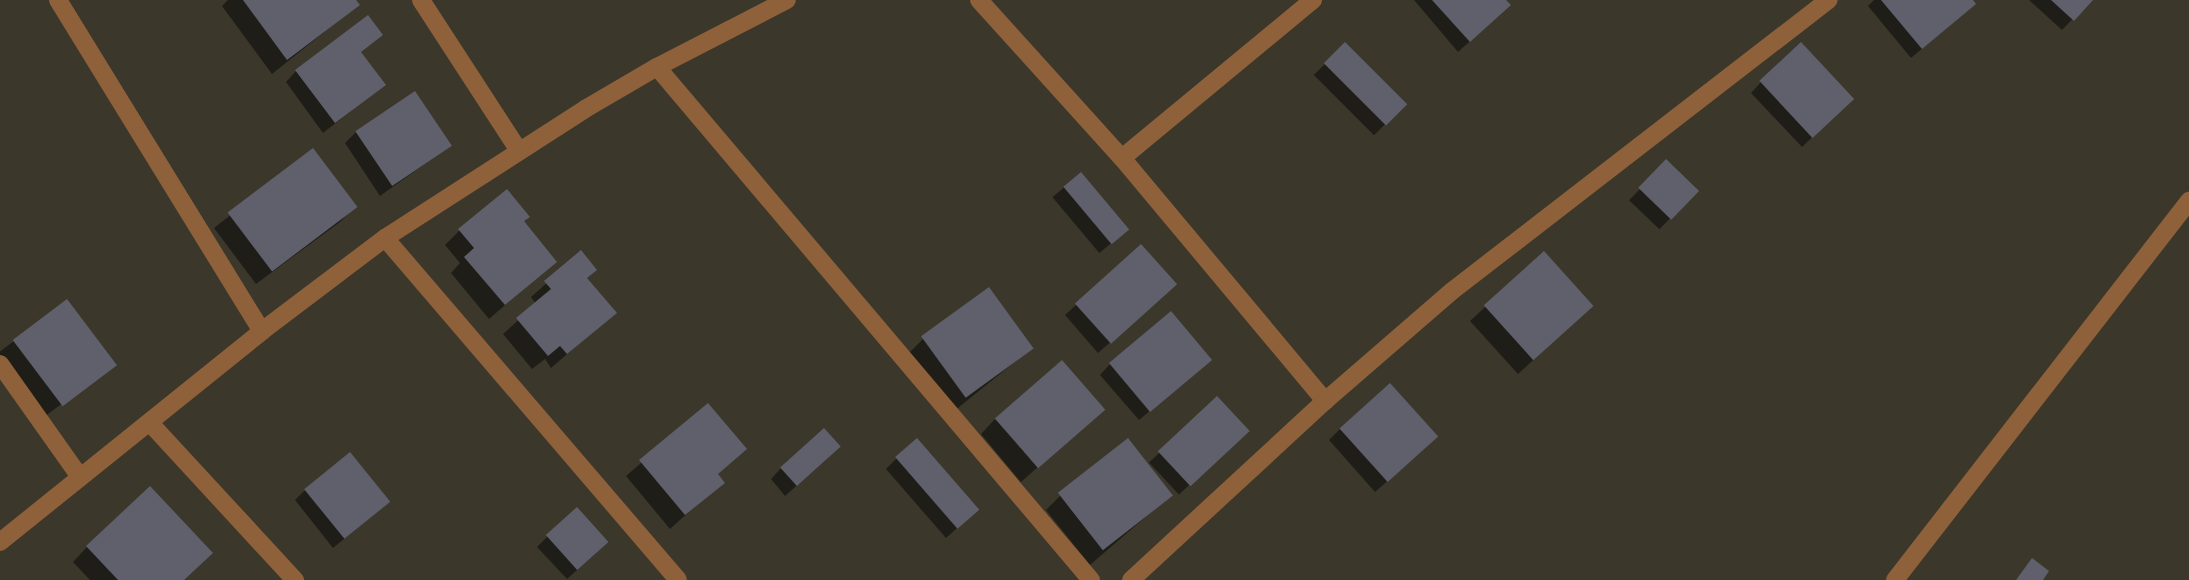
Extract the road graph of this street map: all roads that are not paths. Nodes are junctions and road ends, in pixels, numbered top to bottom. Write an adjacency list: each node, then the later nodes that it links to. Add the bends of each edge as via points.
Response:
1 (58, 0): 12 (street)
2 (421, 0): 8 (street)
3 (787, 0): 7 (street)
4 (979, 0): 9 (street)
5 (1313, 0): 9 (street)
6 (1829, 0): 14 (street, via 1452,291)
7 (657, 68): 8 (street); 20 (street)
8 (519, 151): 11 (street)
9 (1122, 158): 14 (street)
10 (2189, 201): 22 (street)
11 (385, 239): 12 (street); 19 (street)
12 (262, 331): 15 (street)
13 (0, 364): 16 (street)
14 (1325, 401): 21 (street)
15 (150, 423): 16 (street); 18 (street)
16 (80, 477): 17 (street)
17 (0, 542)
18 (295, 580)
19 (678, 580)
20 (1091, 580)
21 (1131, 580)
22 (1895, 580)

